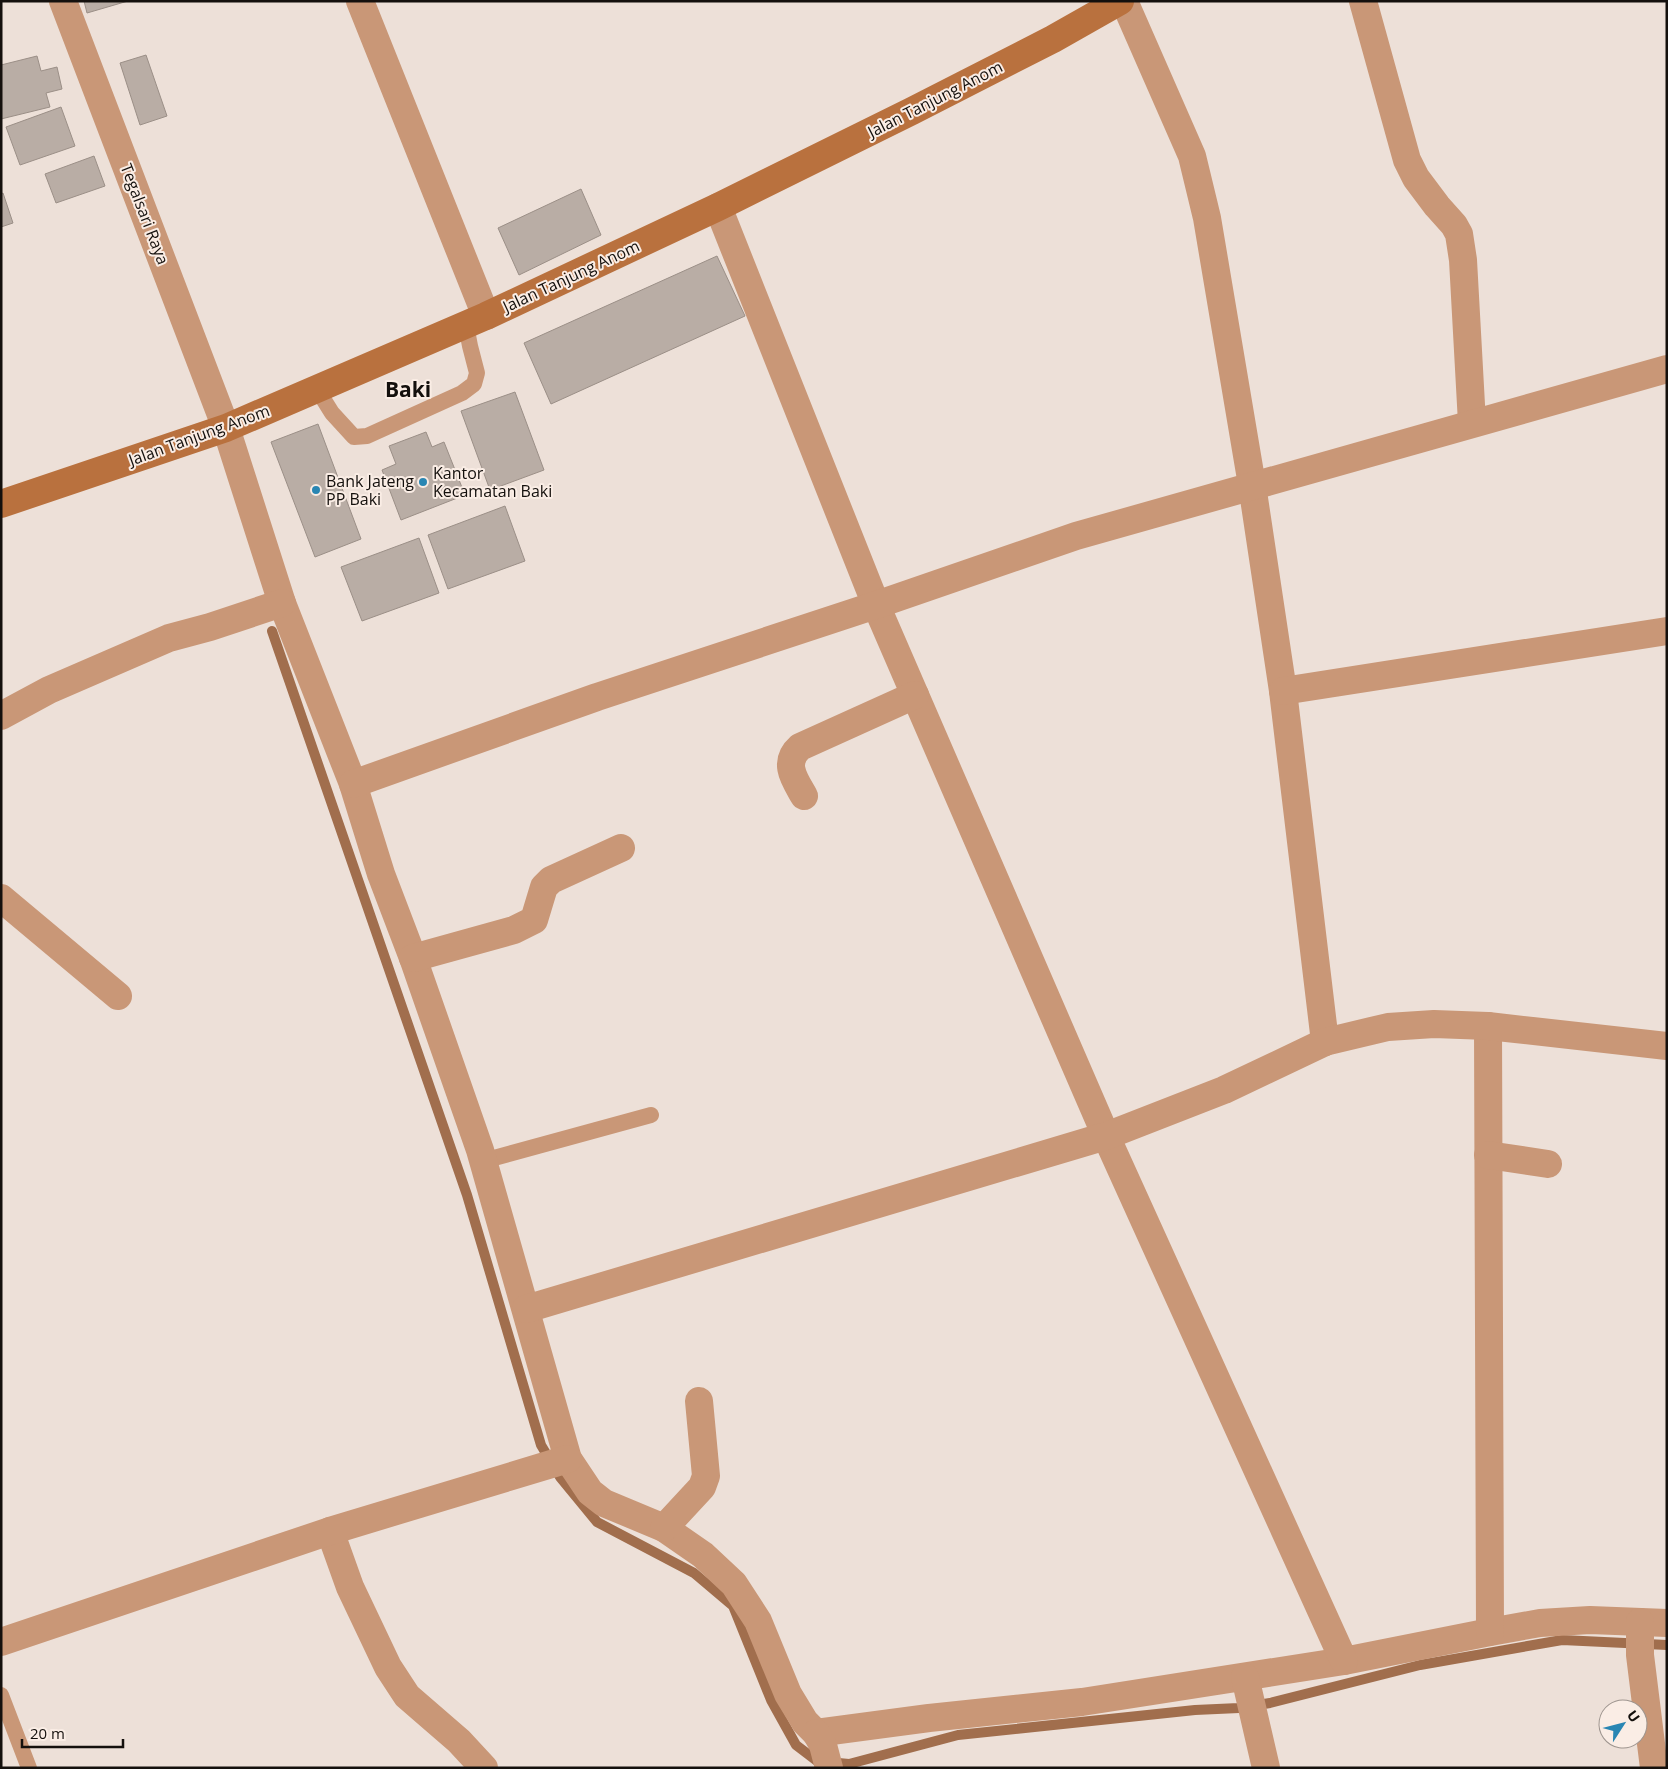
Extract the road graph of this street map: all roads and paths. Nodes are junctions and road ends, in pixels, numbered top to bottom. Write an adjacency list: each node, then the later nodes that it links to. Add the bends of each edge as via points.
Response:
1 (63, 1): 11 (street, Tegalsari Raya)
2 (360, 1): 7 (street)
3 (1120, 1): 6 (main road, Jalan Tanjung Anom, via 1026,52)
4 (1124, 1): 12 (street, via 1192,156 1207,218)
5 (1363, 1): 10 (street, via 1407,160 1416,178 1459,234)
6 (718, 207): 7 (main road, Jalan Tanjung Anom); 15 (street)
7 (476, 321): 9 (main road, Jalan Tanjung Anom); 9 (lane, via 470,346 477,373 474,384 462,394 367,436 354,437 332,413)
8 (1667, 369): 10 (street)
9 (317, 389): 11 (main road, Jalan Tanjung Anom)
10 (1472, 423): 12 (street)
11 (226, 428): 13 (main road, Jalan Tanjung Anom); 14 (street, Tegalsari Raya)
12 (1252, 485): 15 (street, via 1076,536); 17 (street)
13 (1, 504)
14 (282, 603): 19 (street, via 169,638 57,687); 20 (street, Tegalsari Raya)
15 (876, 605): 18 (street); 20 (street, via 597,697)
16 (1667, 631): 17 (street)
17 (1283, 691): 27 (street)
18 (915, 694): 21 (street, via 800,747 791,758 792,775); 30 (street)
19 (1, 716)
20 (353, 784): 24 (street, Tegalsari Raya, via 381,874)
21 (804, 796)
22 (621, 848): 24 (street, via 551,880 544,887 534,920 528,924)
23 (1, 898): 25 (street)
24 (413, 958): 32 (street, Tegalsari Raya)
25 (118, 996)
26 (1488, 1026): 27 (street, via 1434,1024 1388,1027); 28 (street); 31 (street)
27 (1325, 1042): 30 (street, via 1224,1090)
28 (1667, 1046)
29 (651, 1115): 32 (lane)
30 (1106, 1136): 34 (street); 43 (street)
31 (1488, 1155): 33 (street); 41 (street)
32 (483, 1161): 34 (street, Tegalsari Raya)
33 (1548, 1164)
34 (526, 1309): 36 (street, Tegalsari Raya)
35 (699, 1401): 37 (street, via 706,1476 702,1487)
36 (558, 1462): 37 (street, Tegalsari Raya, via 604,1503); 38 (street)
37 (664, 1528): 46 (street, Tegalsari Raya, via 702,1555 734,1584 758,1621 788,1694 805,1722)
38 (330, 1531): 42 (street); 49 (street, via 350,1587 388,1667 407,1696 459,1741)
39 (1667, 1623): 40 (street)
40 (1640, 1624): 41 (street, via 1590,1620 1540,1623); 51 (street, via 1640,1655)
41 (1490, 1632): 43 (street)
42 (1, 1642)
43 (1344, 1661): 45 (street)
44 (1, 1695): 48 (lane)
45 (1250, 1696): 46 (street, via 1082,1702); 50 (street)
46 (816, 1733): 47 (street, Tegalsari Raya)
47 (828, 1764)
48 (29, 1768)
49 (484, 1768)
50 (1266, 1768)
51 (1654, 1768)

